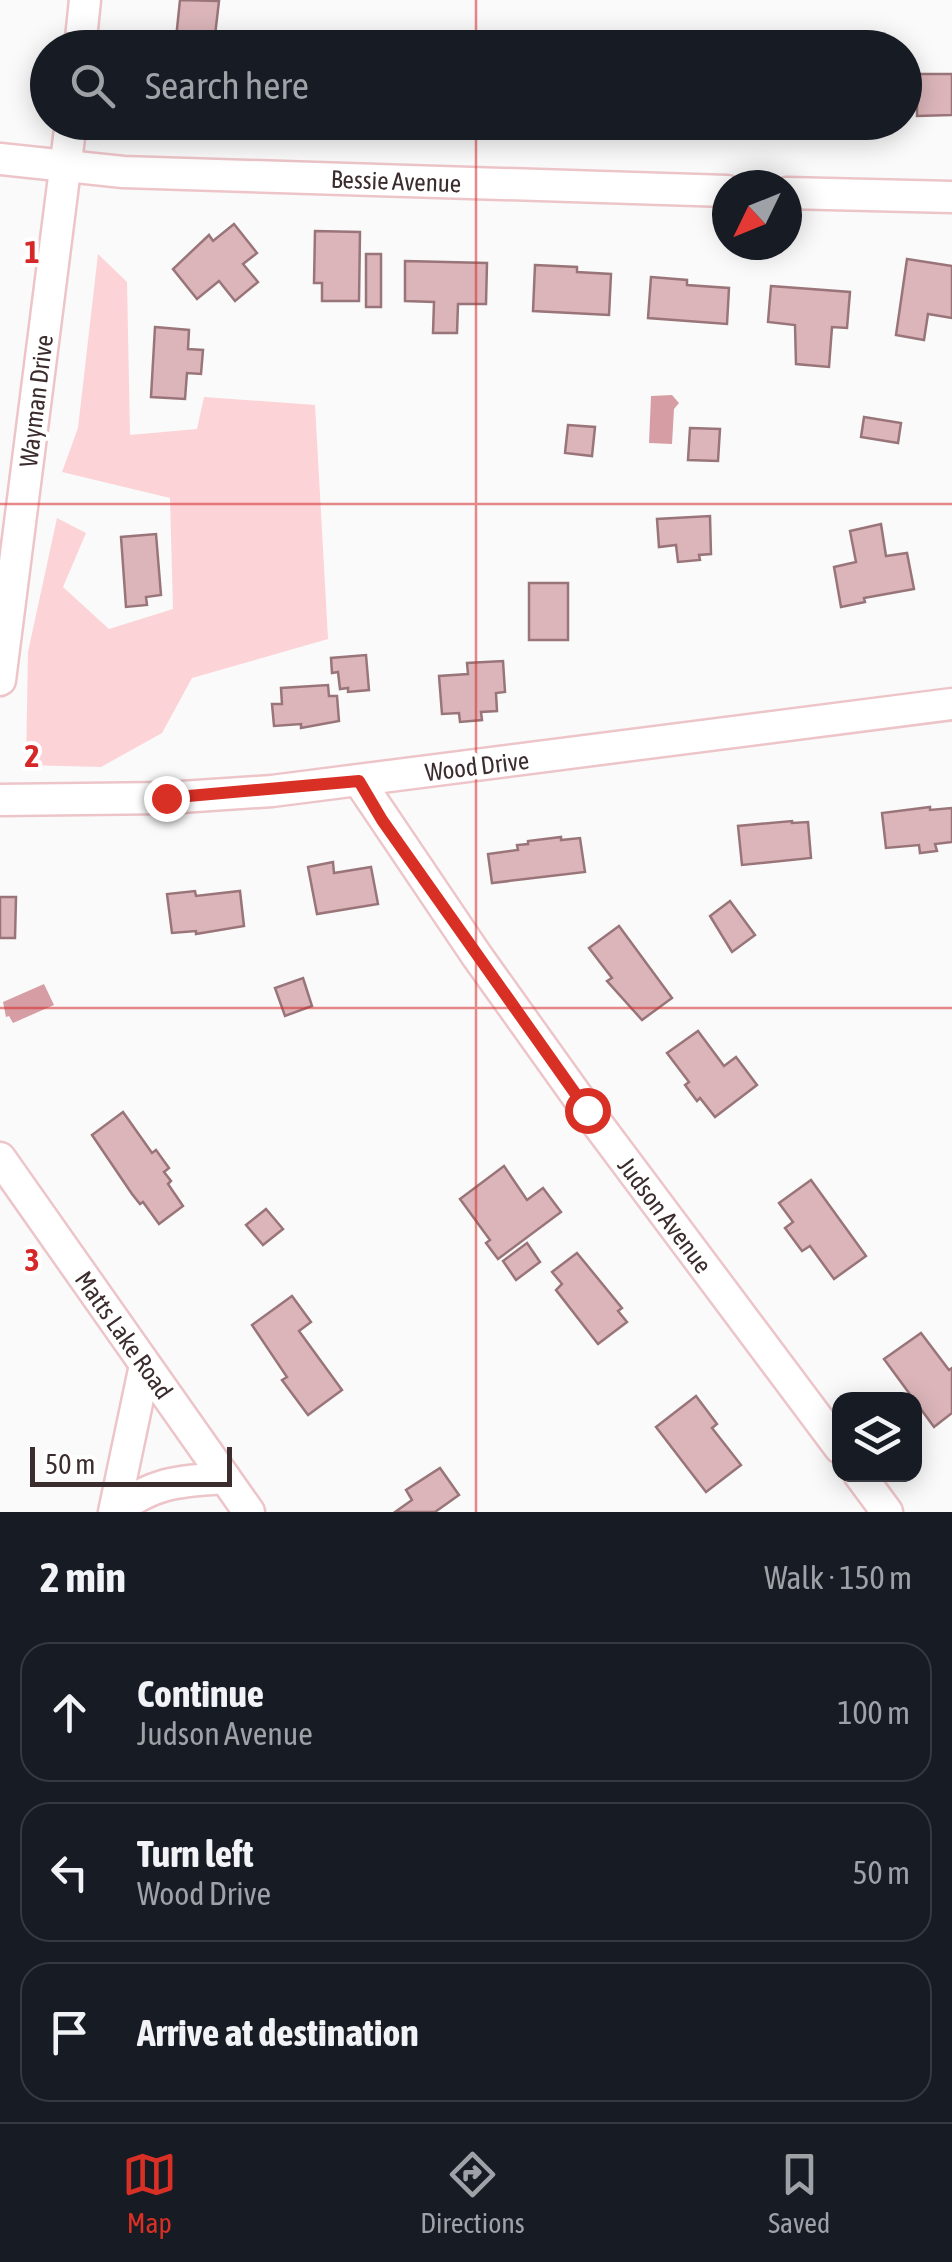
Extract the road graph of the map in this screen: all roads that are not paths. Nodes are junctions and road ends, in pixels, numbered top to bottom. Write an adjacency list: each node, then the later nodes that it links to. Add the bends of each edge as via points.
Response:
1 (86, 0): 2 (street)
2 (82, 30)
3 (69, 140): 5 (street, Wayman Drive)
4 (0, 158): 5 (street, Bessie Avenue)
5 (66, 166): 6 (street, Bessie Avenue); 9 (street, Wayman Drive)
6 (712, 191)
7 (802, 192): 8 (street)
8 (952, 197)
9 (0, 680)
10 (952, 704): 11 (street, Wood Drive)
11 (359, 781): 12 (street, Wood Drive, via 166,798); 15 (street, Judson Avenue, via 587,1110)
12 (0, 800)
13 (0, 1158): 14 (street, Matts Lake Road)
14 (145, 1364): 16 (street, Matts Lake Road); 18 (street)
15 (832, 1437)
16 (224, 1478): 18 (street, via 171,1482 137,1494); 19 (street, Matts Lake Road)
17 (866, 1482): 20 (street)
18 (114, 1512)
19 (249, 1512)
20 (888, 1512)

